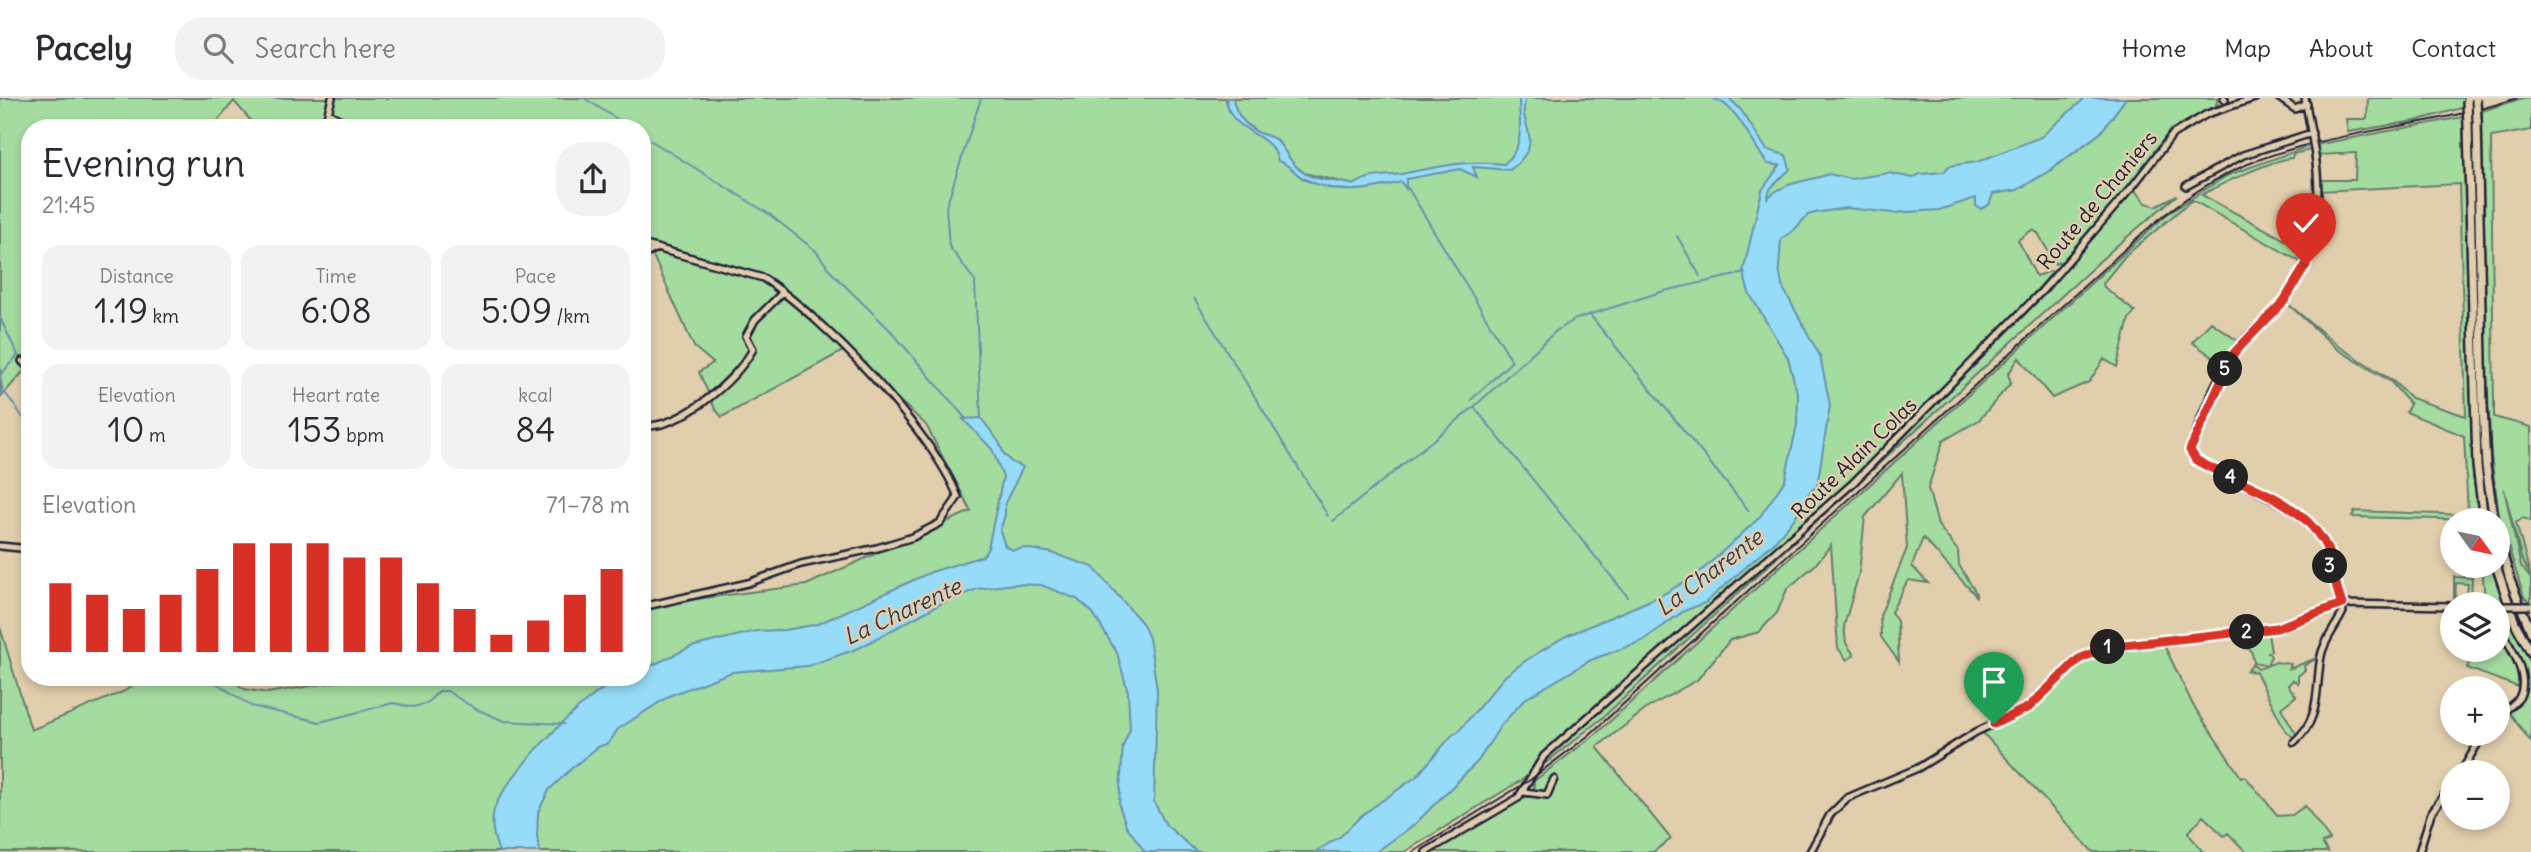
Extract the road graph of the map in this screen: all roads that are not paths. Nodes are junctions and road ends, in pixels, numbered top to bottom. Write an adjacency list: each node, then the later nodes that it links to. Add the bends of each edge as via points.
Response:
1 (332, 98): 8 (street)
2 (2225, 98): 7 (street)
3 (2255, 98): 7 (street, Route de Chaniers)
4 (2280, 98): 6 (street, via 2295,109)
5 (2472, 99): 19 (highway, bridge, via 2468,125 2477,466); 20 (highway, bridge, via 2477,120 2483,407)
6 (2306, 101): 11 (street)
7 (2224, 107): 16 (street, Route de Chaniers, via 2173,134)
8 (328, 113): 9 (street); 10 (street)
9 (326, 119)
10 (339, 119)
11 (2312, 135): 12 (street, via 2243,155); 25 (street, bridge, via 2317,190 2305,267 2284,301 2234,353 2190,450 2196,460 2290,508 2310,524 2324,543)
12 (2186, 186)
13 (651, 246): 14 (street)
14 (657, 248): 15 (street); 17 (street, via 763,278)
15 (651, 251)
16 (2042, 290): 36 (street, Route Alain Colas, via 1817,517 1544,756)
17 (783, 292): 18 (street, via 746,336 753,349 748,358 706,402); 26 (street, via 861,366 919,433 941,460 958,498 940,523 901,541)
18 (651, 423)
19 (2482, 508)
20 (2492, 508)
21 (0, 546): 22 (street)
22 (21, 548)
23 (2500, 578): 32 (highway, via 2515,623)
24 (2509, 578): 30 (highway)
25 (2342, 604): 27 (street); 34 (street, via 2343,612 2321,657 2314,714); 39 (street, via 2277,628 2140,642 2092,652 2029,707 1976,732 1918,768 1847,798 1830,815)
26 (651, 605)
27 (2440, 606)
28 (2510, 606): 29 (street, bridge)
29 (2531, 606)
30 (2531, 632)
31 (2510, 648): 33 (street, via 2525,681)
32 (2531, 652)
33 (2510, 706)
34 (2294, 742)
35 (1554, 779): 36 (street, via 1547,795)
36 (1524, 792): 38 (street, Route Alain Colas)
37 (2440, 801): 40 (street, via 2431,813)
38 (1426, 852)
39 (1810, 852)
40 (2419, 852)

